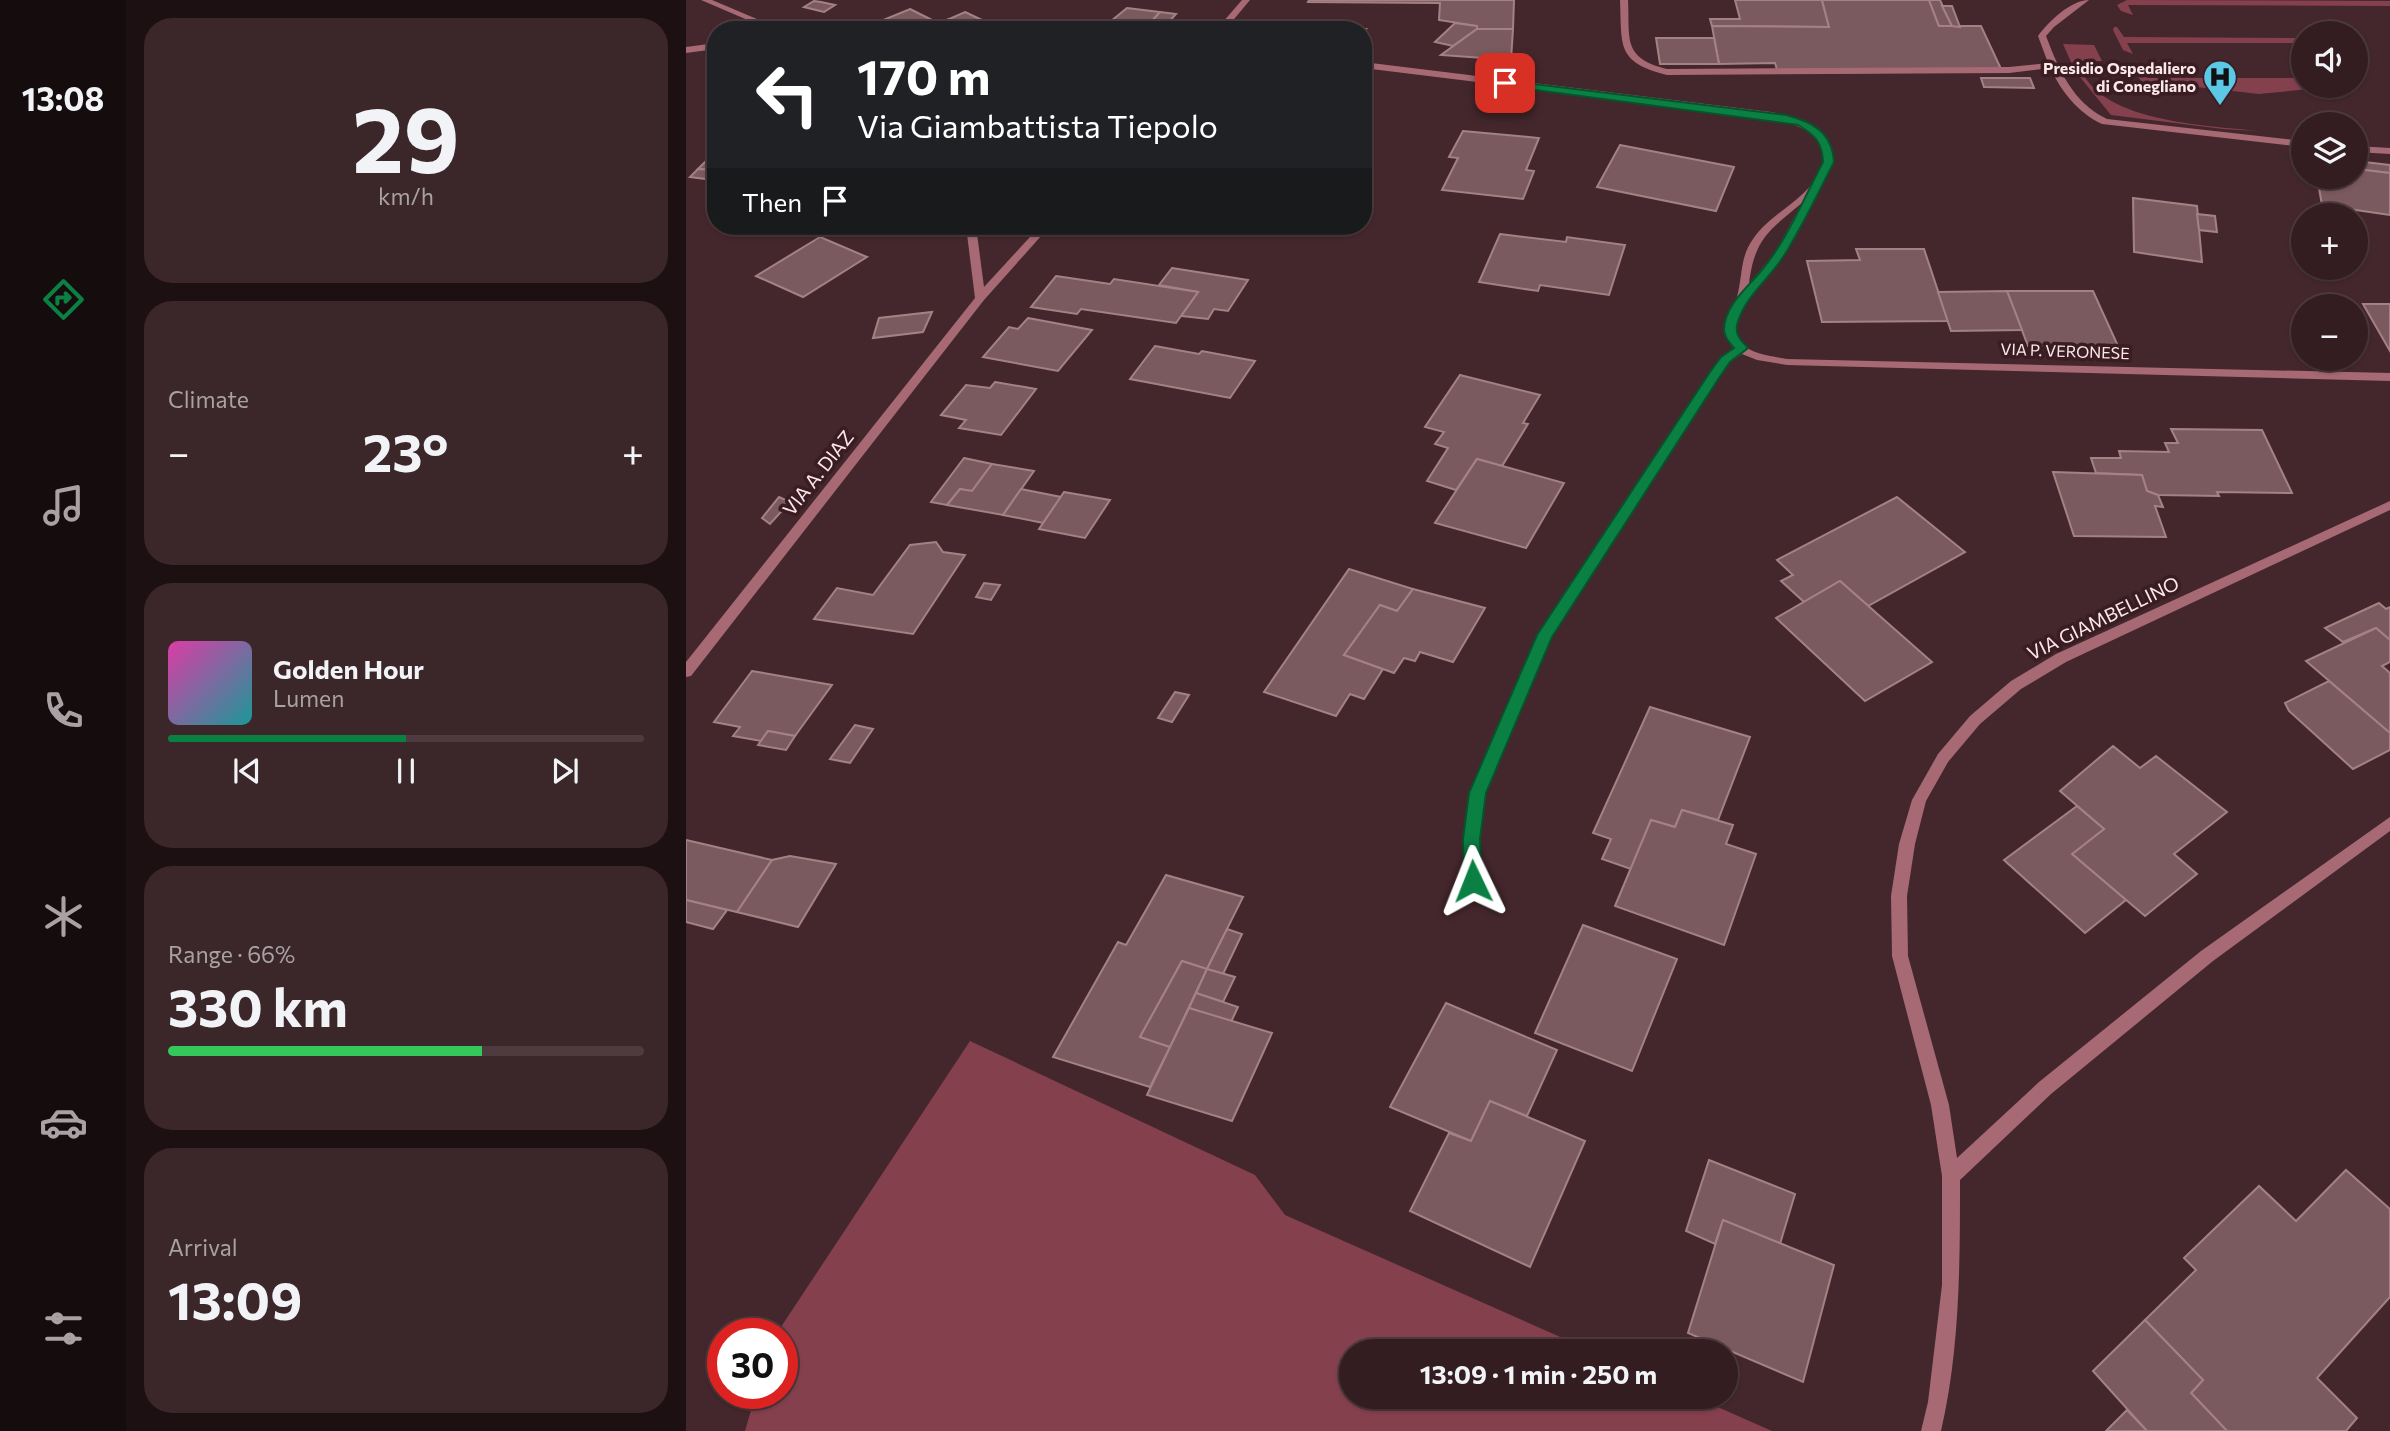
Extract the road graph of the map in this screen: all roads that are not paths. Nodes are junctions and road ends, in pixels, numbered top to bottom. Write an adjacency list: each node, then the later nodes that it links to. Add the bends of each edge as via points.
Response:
1 (705, 0): 5 (street)
2 (1246, 0): 6 (street)
3 (1624, 0): 9 (street, via 1628,52 1639,64 1667,72 2009,70)
4 (2085, 0): 9 (street, via 2047,27 2042,36)
5 (757, 21)
6 (1228, 21)
7 (707, 47): 8 (street)
8 (686, 50)
9 (2052, 65): 11 (street, via 2090,115 2105,122)
10 (1372, 66): 14 (street, via 1802,122 1820,134 1828,148 1828,162)
11 (2291, 143)
12 (2368, 150): 13 (street)
13 (2390, 151)
14 (1812, 189): 17 (street, via 1780,253); 17 (street, via 1756,241 1749,255)
15 (972, 235): 18 (street)
16 (1037, 235): 18 (street, VIA A. DIAZ)
17 (1743, 297): 19 (street, via 1730,328)
18 (980, 298): 22 (street, VIA A. DIAZ)
19 (1742, 348): 20 (street, VIA P. VERONESE, via 1757,357 1787,362); 24 (street, via 1714,375 1545,635 1477,793 1471,839)
20 (2390, 377)
21 (2390, 505): 25 (street, VIA GIAMBELLINO, via 2061,658 2016,685 1975,720 1943,758 1919,800 1906,844 1899,896 1900,956 1940,1105)
22 (686, 672)
23 (2390, 823): 25 (street, via 2207,956 2045,1088)
24 (1473, 881)
25 (1951, 1176): 26 (street, VIA GIAMBELLINO, via 1951,1285)
26 (1931, 1431)

